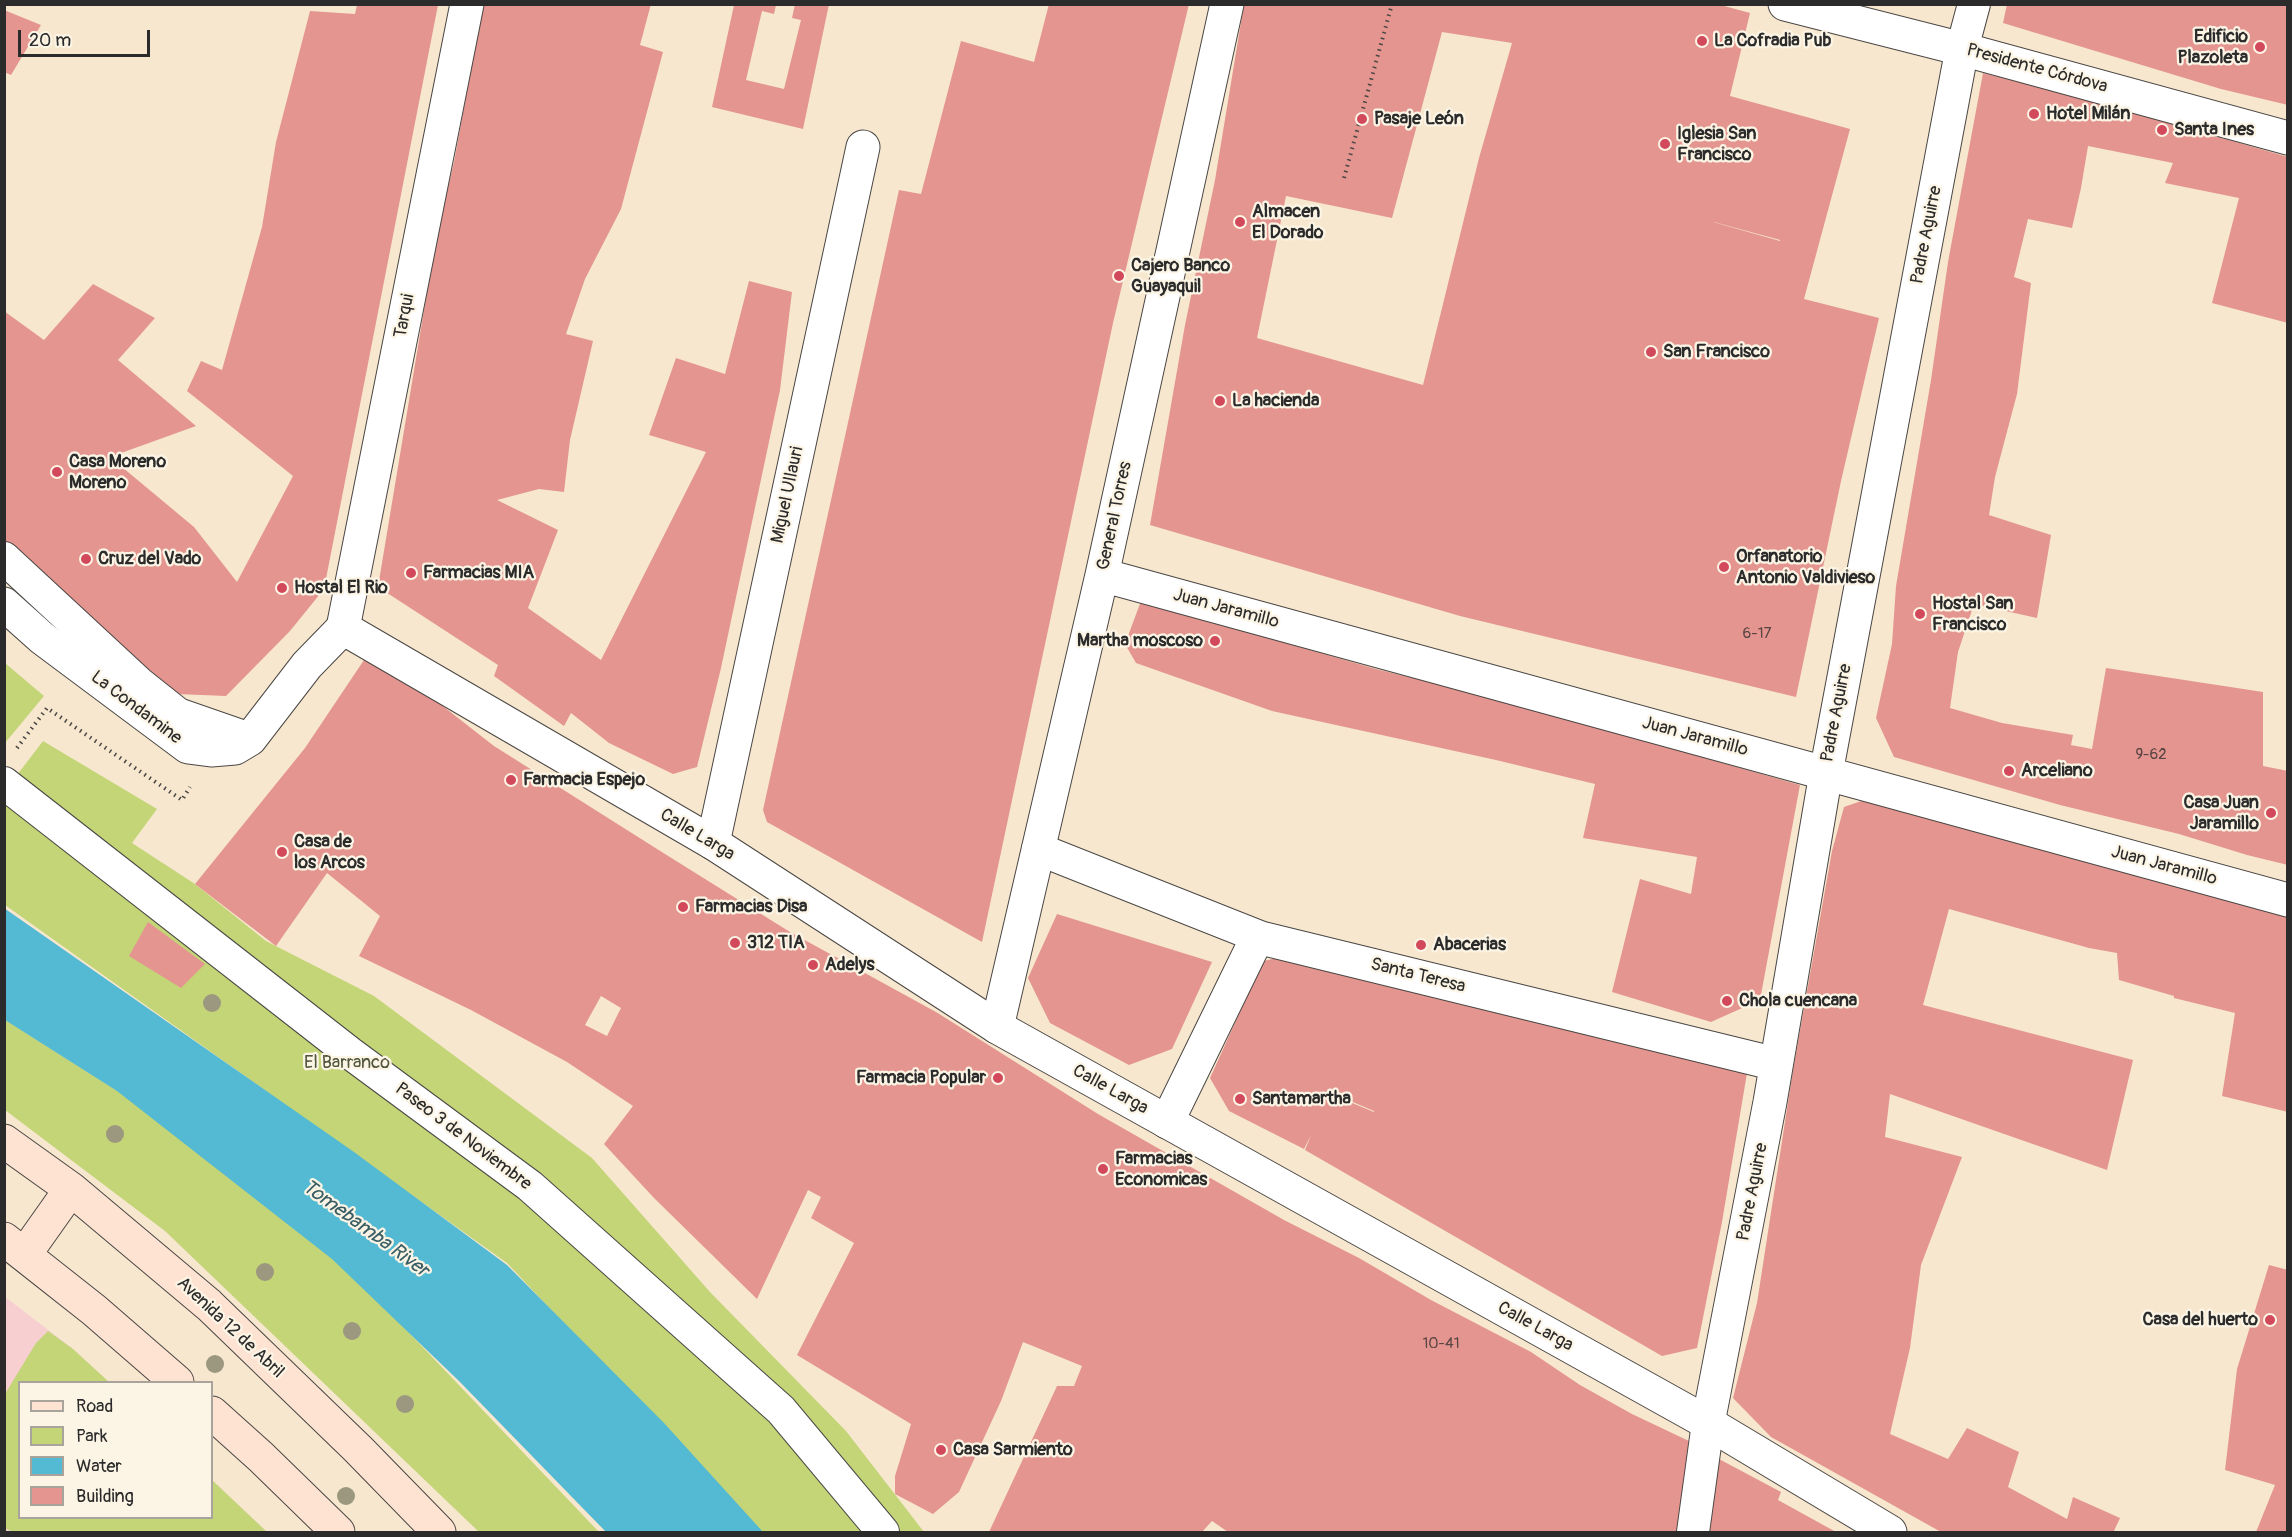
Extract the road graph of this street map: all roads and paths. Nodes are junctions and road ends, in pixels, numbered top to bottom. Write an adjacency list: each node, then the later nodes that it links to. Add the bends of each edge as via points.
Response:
1 (467, 4): 13 (street, Tarqui)
2 (1227, 4): 11 (street, General Torres)
3 (1392, 4): 9 (path)
4 (1785, 4): 6 (street, Presidente Córdova)
5 (1974, 4): 6 (street, Padre Aguirre)
6 (1962, 49): 7 (street, Presidente Córdova); 17 (street, Padre Aguirre)
7 (2288, 138)
8 (863, 147): 19 (street, Miguel Ullauri)
9 (1344, 178)
10 (4, 558): 14 (street, via 178,714)
11 (1102, 575): 17 (street, Juan Jaramillo); 20 (street, General Torres)
12 (4, 604): 16 (street, La Condamine, via 42,638 188,747)
13 (343, 628): 14 (street, via 308,665); 19 (street, Calle Larga)
14 (250, 739): 16 (street, La Condamine, via 235,748)
15 (15, 750): 16 (path, via 47,708 182,800)
16 (211, 750)
17 (1826, 773): 21 (street, Juan Jaramillo); 24 (street, Padre Aguirre)
18 (4, 783): 34 (street, Paseo 3 de Noviembre, via 350,1053 530,1186 781,1410)
19 (713, 843): 23 (street, Calle Larga)
20 (1038, 849): 22 (street); 23 (street, General Torres)
21 (2288, 900)
22 (1265, 939): 24 (street, Santa Teresa); 25 (street, via 1255,942)
23 (997, 1027): 25 (street, Calle Larga)
24 (1776, 1064): 31 (street, Padre Aguirre)
25 (1167, 1122): 31 (street, Calle Larga)
26 (4, 1141): 27 (main road, Avenida 12 de Abril)
27 (70, 1189): 28 (main road); 33 (main road, Avenida 12 de Abril, via 209,1305)
28 (15, 1247): 29 (main road)
29 (175, 1381)
30 (213, 1414): 32 (main road)
31 (1708, 1423): 35 (street); 36 (street, Calle Larga)
32 (338, 1533)
33 (440, 1533)
34 (883, 1533)
35 (1693, 1533)
36 (1890, 1533)

